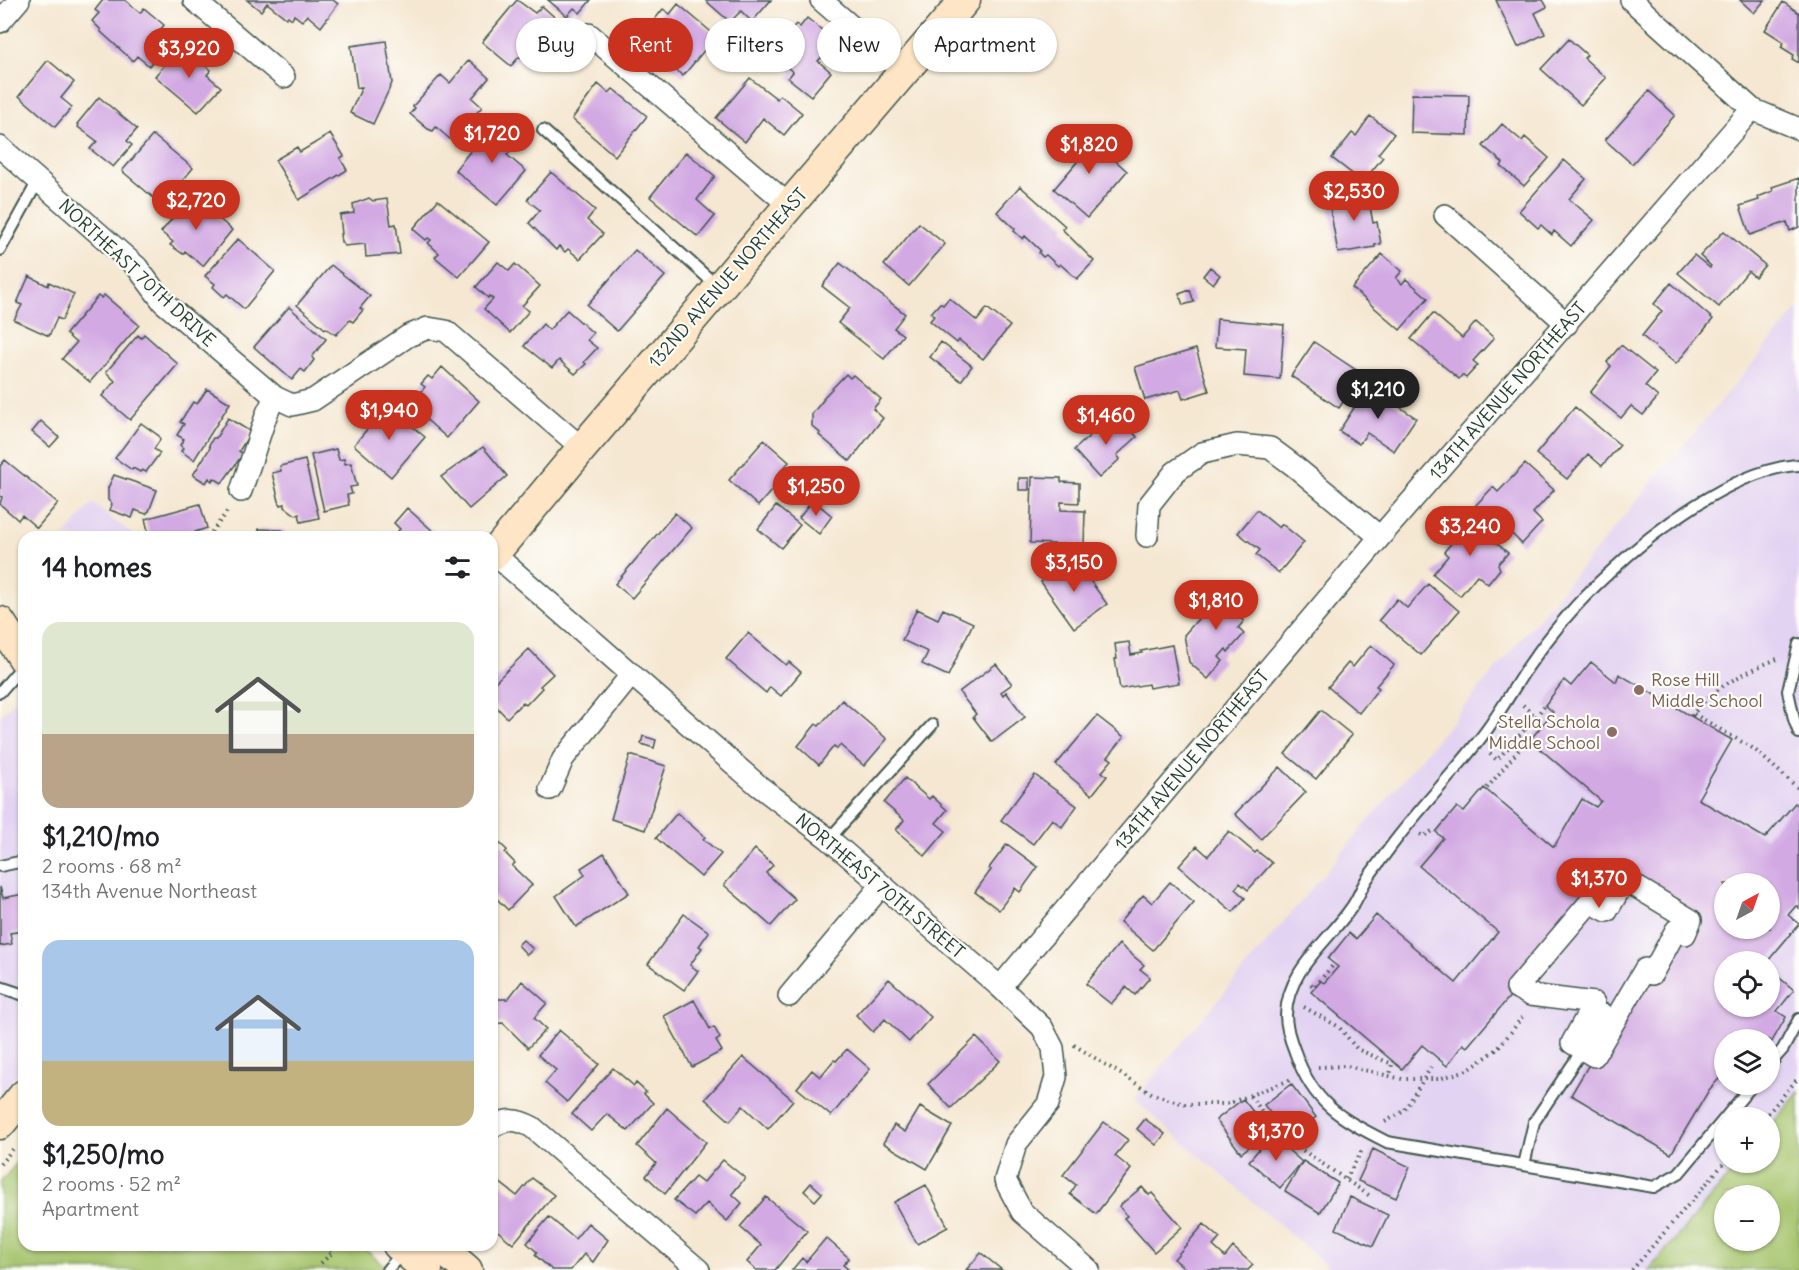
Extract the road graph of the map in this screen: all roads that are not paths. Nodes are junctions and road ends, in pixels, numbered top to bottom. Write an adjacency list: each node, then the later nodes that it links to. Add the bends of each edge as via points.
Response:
1 (19, 0): 6 (street)
2 (194, 0): 9 (street)
3 (820, 0): 8 (street)
4 (965, 0): 8 (main road, 132ND AVENUE NORTHEAST)
5 (1631, 0): 10 (street)
6 (0, 22)
7 (596, 40): 15 (street)
8 (905, 73): 15 (main road, 132ND AVENUE NORTHEAST)
9 (284, 77)
10 (1752, 109): 11 (street); 19 (street, 134TH AVENUE NORTHEAST)
11 (1799, 129)
12 (543, 130): 18 (lane)
13 (0, 147): 14 (street, NORTHEAST 70TH DRIVE)
14 (38, 181): 17 (lane); 20 (street, NORTHEAST 70TH DRIVE, via 137,267 163,302)
15 (790, 206): 18 (main road, 132ND AVENUE NORTHEAST)
16 (1445, 214): 19 (street)
17 (0, 250)
18 (719, 288): 21 (main road, 132ND AVENUE NORTHEAST)
19 (1567, 324): 25 (street, 134TH AVENUE NORTHEAST)
20 (275, 397): 21 (street, NORTHEAST 70TH DRIVE, via 292,405 313,400 408,336 428,328 446,331); 23 (street)
21 (582, 448): 26 (main road, 132ND AVENUE NORTHEAST)
22 (1799, 465): 55 (lane, via 1751,475 1706,499 1608,573 1569,614 1486,731 1394,842 1353,906 1307,960 1292,986 1286,1016 1293,1046 1310,1087 1334,1111 1387,1142)
23 (242, 491)
24 (1147, 536): 25 (street, via 1149,505 1175,472 1202,453 1237,446 1270,448)
25 (1380, 537): 42 (street, 134TH AVENUE NORTHEAST)
26 (498, 549)
27 (498, 559): 32 (street, NORTHEAST 70TH STREET)
28 (0, 622): 30 (main road)
29 (1799, 644): 35 (lane, via 1788,691)
30 (18, 651)
31 (18, 669): 33 (lane)
32 (632, 674): 36 (street, via 563,759); 37 (street, NORTHEAST 70TH STREET, via 759,786)
33 (0, 692)
34 (932, 725): 37 (lane)
35 (1799, 733)
36 (550, 789)
37 (829, 839): 40 (street, NORTHEAST 70TH STREET)
38 (18, 862): 39 (lane)
39 (0, 866)
40 (882, 885): 42 (street, NORTHEAST 70TH STREET); 44 (street)
41 (0, 987): 43 (lane)
42 (1000, 987): 61 (street, NORTHEAST 70TH STREET, via 1042,1027 1053,1048 1056,1077 1048,1104 1016,1144 1005,1180 1022,1212)
43 (18, 993)
44 (789, 996)
45 (1606, 1010): 47 (lane)
46 (1799, 1019): 48 (lane)
47 (1582, 1049): 47 (street, via 1594,1056 1645,969 1652,974 1676,930 1685,934 1691,920 1625,880 1607,911 1590,902 1517,988 1530,995 1594,1003 1572,1043); 55 (lane, via 1534,1122)
48 (1780, 1052)
49 (1744, 1095): 50 (lane)
50 (1734, 1107)
51 (18, 1111): 54 (main road)
52 (498, 1124): 60 (street, via 519,1120 532,1127)
53 (1714, 1131): 55 (lane, via 1678,1173 1654,1187)
54 (9, 1134)
55 (1524, 1165)
56 (445, 1251): 59 (main road)
57 (396, 1255): 58 (main road)
58 (428, 1270)
59 (467, 1270)
60 (699, 1270)
61 (1089, 1270)

